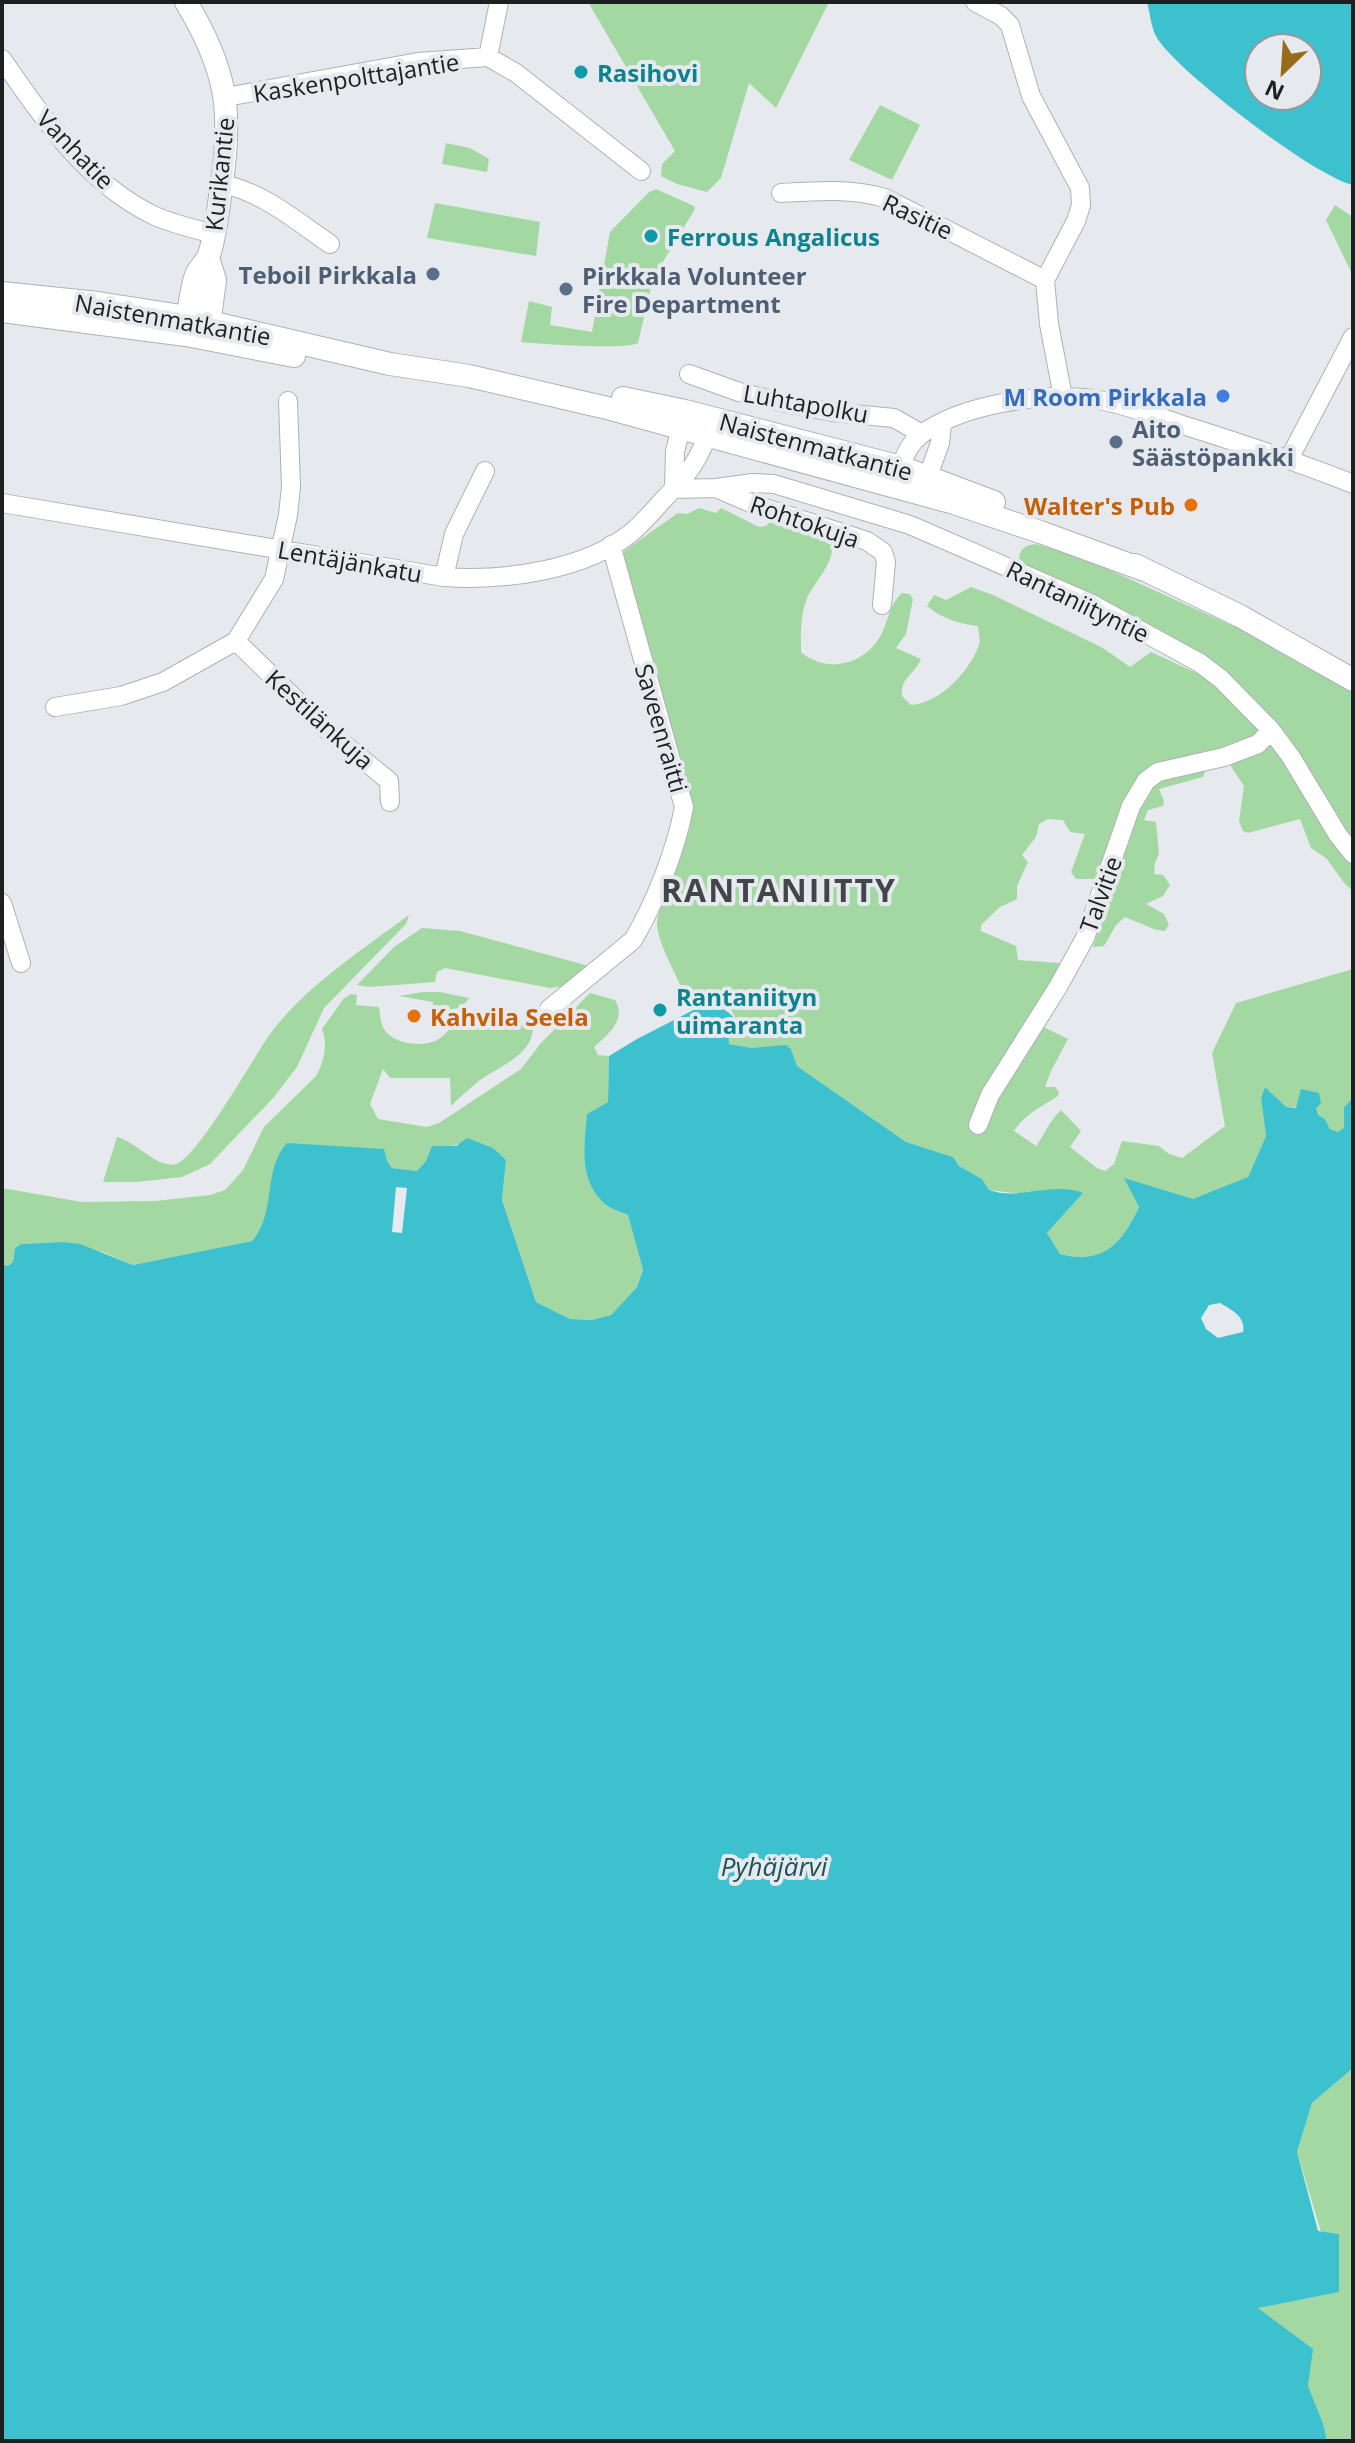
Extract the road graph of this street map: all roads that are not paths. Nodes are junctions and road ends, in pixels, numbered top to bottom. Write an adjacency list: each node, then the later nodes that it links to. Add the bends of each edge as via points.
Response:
1 (186, 2): 6 (main road, Kurikantie, via 214,55)
2 (499, 2): 4 (street)
3 (975, 2): 12 (street, via 1010,25 1031,96 1080,188 1076,221)
4 (488, 57): 6 (street, Kaskenpolttajantie, via 418,62); 7 (street, Kaskenpolttajantie)
5 (2, 59): 10 (street, Vanhatie, via 38,111 103,183 155,216)
6 (226, 97): 8 (main road, Kurikantie)
7 (641, 171)
8 (222, 184): 10 (main road, Kurikantie); 11 (street, via 262,198)
9 (781, 193): 12 (street, Rasitie, via 831,191 885,198)
10 (214, 234): 15 (main road, Kurikantie, via 208,258 215,280)
11 (330, 244)
12 (1045, 280): 18 (street)
13 (2, 293): 15 (main road, Naistenmatkantie, via 98,303)
14 (2, 311): 15 (main road, Naistenmatkantie)
15 (198, 328): 20 (main road, Naistenmatkantie, via 328,362 390,364 469,376 607,408)
16 (1353, 337): 24 (street)
17 (689, 374): 23 (street, Luhtapolku, via 785,403 894,418)
18 (1063, 397): 21 (street, via 984,405); 24 (street, via 1128,407)
19 (288, 401): 33 (street, via 291,487)
20 (683, 419): 22 (main road, Naistenmatkantie); 30 (street)
21 (942, 424): 23 (street); 28 (street)
22 (710, 426): 26 (main road, Naistenmatkantie); 30 (street, Lentäjänkatu, via 694,466)
23 (922, 434): 26 (street, via 907,451)
24 (1289, 459): 27 (street)
25 (485, 471): 34 (street, via 460,519)
26 (897, 477): 28 (main road, Naistenmatkantie)
27 (1353, 484)
28 (924, 485): 37 (main road, Naistenmatkantie, via 1147,571)
29 (716, 488): 30 (street, Rohtokuja); 35 (street, Rohtokuja, via 867,541 883,552 887,571); 39 (street, Rantaniityntie, via 753,483 798,489 910,525 1009,567 1187,655 1221,679)
30 (674, 489): 32 (street, Lentäjänkatu, via 632,532)
31 (2, 503): 33 (street, Lentäjänkatu)
32 (611, 545): 34 (street, Lentäjänkatu, via 533,572); 44 (street, Saveenraitti, via 684,807 673,847 633,940)
33 (281, 549): 34 (street, Lentäjänkatu); 36 (street, via 274,579)
34 (444, 577)
35 (882, 605)
36 (236, 641): 38 (street, via 163,682 121,696); 40 (street, Kestilänkuja, via 327,730 389,781)
37 (1353, 680)
38 (55, 707)
39 (1271, 730): 41 (street, Rantaniityntie); 45 (street, Talvitie, via 1258,744 1158,772 1146,781 1131,806 1085,938 990,1095)
40 (390, 802)
41 (1353, 854)
42 (2, 903): 43 (street)
43 (21, 963)
44 (549, 1009)
45 (978, 1125)

